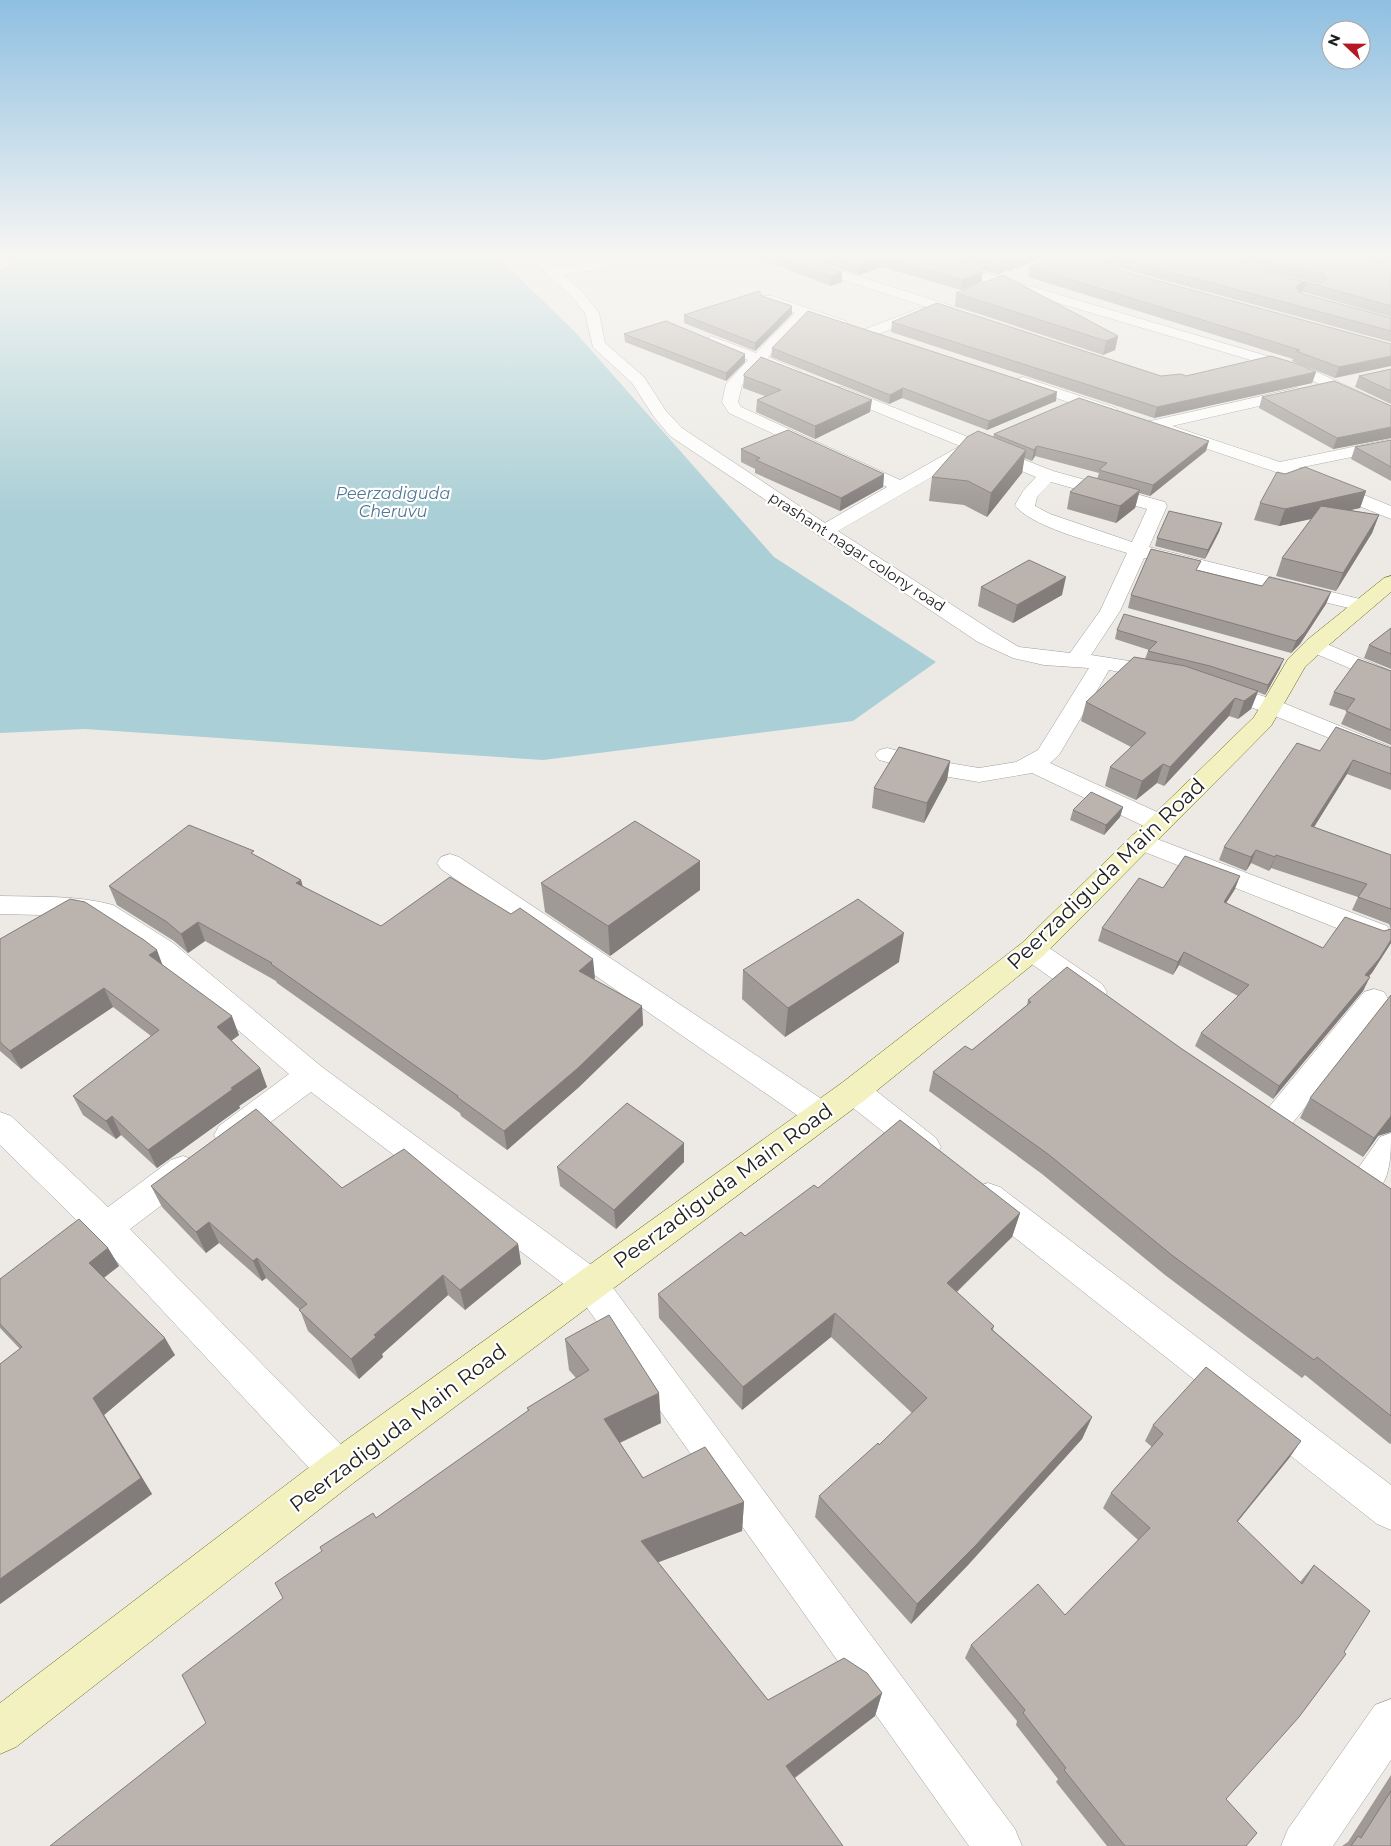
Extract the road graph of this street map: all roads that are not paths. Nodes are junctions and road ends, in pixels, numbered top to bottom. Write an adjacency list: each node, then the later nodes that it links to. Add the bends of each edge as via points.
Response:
1 (597, 341): 20 (street, prashant nagar colony road, via 638,380 676,432)
2 (713, 341): 5 (street)
3 (775, 341): 5 (street)
4 (1204, 341): 8 (street, via 1295,368)
5 (758, 359): 15 (street); 18 (street, via 734,384 730,402 734,410)
6 (1363, 378): 8 (street)
7 (1011, 379): 9 (street)
8 (1334, 384): 11 (street); 12 (street)
9 (1077, 400): 10 (street); 12 (street)
10 (1051, 411)
11 (1391, 412)
12 (1155, 425): 16 (street)
13 (999, 434): 15 (street)
14 (1391, 444): 16 (street)
15 (974, 445): 17 (street); 18 (street)
16 (1279, 467): 19 (street)
17 (1047, 475): 21 (street, via 1026,500 1024,505 1028,510); 21 (street, via 1158,506)
18 (901, 486): 20 (street)
19 (1391, 513)
20 (824, 531): 25 (street, prashant nagar colony road, via 1013,652)
21 (1137, 550): 23 (street); 25 (street, via 1120,613)
22 (1390, 585): 23 (street, Peerzadiguda Main Road)
23 (1361, 605): 24 (street, Peerzadiguda Main Road)
24 (1296, 656): 28 (street); 30 (street, Peerzadiguda Main Road)
25 (1076, 660): 26 (street, prashant nagar colony road)
26 (1104, 662): 27 (street, prashant nagar colony road); 33 (street, via 1047,755)
27 (1176, 675)
28 (1391, 679)
29 (1203, 683): 30 (street)
30 (1273, 707): 32 (street); 34 (street, Peerzadiguda Main Road, via 1263,721)
31 (887, 755): 33 (street, via 979,775 1022,769)
32 (1391, 756)
33 (1031, 764): 34 (street)
34 (1150, 832): 37 (street); 38 (street, Peerzadiguda Main Road)
35 (450, 863): 44 (street)
36 (0, 905): 41 (street, via 82,907 103,912 163,950)
37 (1378, 933)
38 (1032, 950): 40 (street); 42 (street, Peerzadiguda Main Road)
39 (1374, 1000): 45 (street)
40 (1113, 1007)
41 (311, 1075): 50 (street); 51 (street)
42 (854, 1091): 44 (street, Peerzadiguda Main Road); 53 (street)
43 (1252, 1104): 45 (street)
44 (820, 1115): 51 (street, Peerzadiguda Main Road)
45 (1276, 1121): 47 (street)
46 (0, 1125): 50 (street)
47 (1301, 1137)
48 (1391, 1146): 49 (street)
49 (1367, 1180)
50 (106, 1226): 52 (street)
51 (590, 1284): 52 (street, Peerzadiguda Main Road); 56 (street)
52 (338, 1470): 54 (street, Peerzadiguda Main Road)
53 (1391, 1510)
54 (0, 1731)
55 (1388, 1733): 57 (street)
56 (998, 1846)
57 (1305, 1846)

